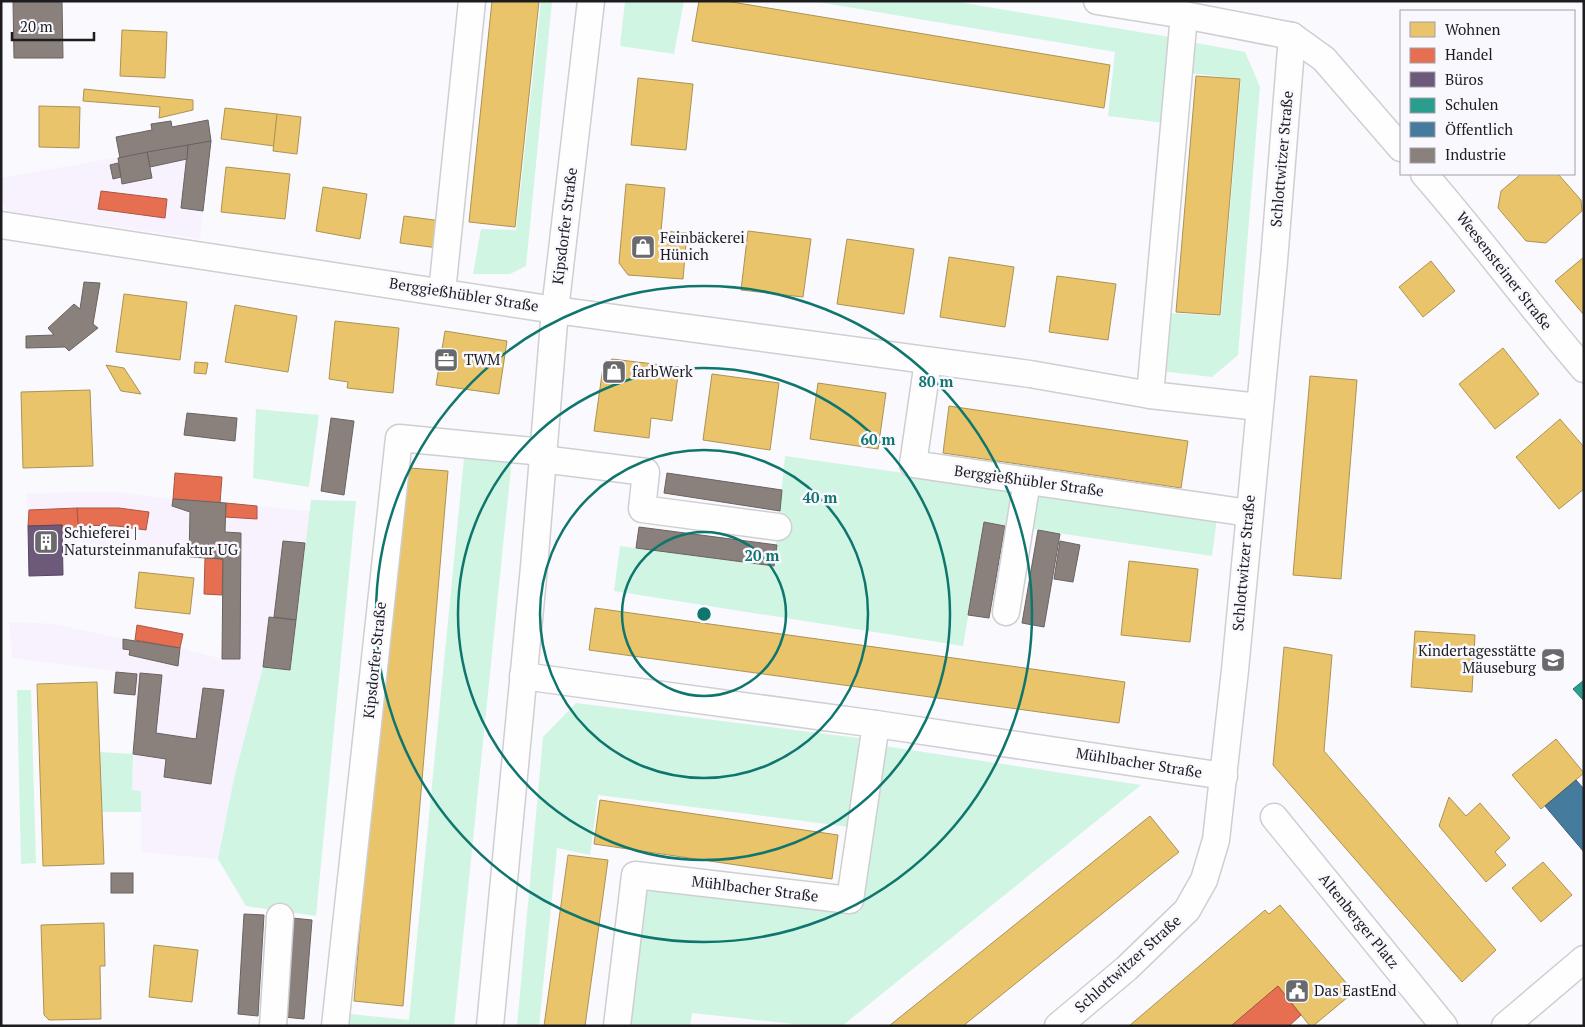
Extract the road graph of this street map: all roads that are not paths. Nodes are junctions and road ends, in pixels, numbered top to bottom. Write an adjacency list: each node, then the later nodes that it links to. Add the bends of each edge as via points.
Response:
1 (472, 1): 9 (street)
2 (591, 1): 10 (street, Kipsdorfer Straße)
3 (1097, 1): 4 (street)
4 (1184, 15): 5 (street); 13 (street)
5 (1292, 36): 6 (street, via 1324,59); 14 (street, Schlottwitzer Straße)
6 (1400, 147)
7 (1425, 175): 12 (street, Weesensteiner Straße)
8 (1, 225): 9 (street, Berggießhübler Straße)
9 (442, 292): 10 (street, Berggießhübler Straße)
10 (555, 310): 11 (street, Berggießhübler Straße); 15 (street, Kipsdorfer Straße)
11 (928, 360): 13 (street, Berggießhübler Straße); 16 (street, Berggießhübler Straße, via 913,464)
12 (1584, 369)
13 (1150, 395): 14 (street, Berggießhübler Straße)
14 (1259, 407): 17 (street, Schlottwitzer Straße)
15 (543, 456): 18 (street, via 646,472 642,509); 20 (street, Kipsdorfer Straße); 27 (street, Kipsdorfer Straße, via 399,438)
16 (1027, 481): 17 (street, Berggießhübler Straße); 19 (street)
17 (1249, 512): 22 (street, Schlottwitzer Straße)
18 (778, 527)
19 (1006, 612)
20 (523, 676): 21 (street, Mühlbacher Straße); 28 (street, Kipsdorfer Straße)
21 (876, 724): 22 (street, Mühlbacher Straße); 29 (street, Mühlbacher Straße, via 850,900 635,874)
22 (1224, 776): 30 (street, Schlottwitzer Straße, via 1216,840 1204,880 1186,910 1127,968)
23 (1274, 817): 31 (street, Altenberger Platz)
24 (280, 917): 26 (street)
25 (1584, 959): 32 (street)
26 (273, 1026)
27 (335, 1026)
28 (490, 1026)
29 (617, 1026)
30 (1058, 1026)
31 (1444, 1026)
32 (1505, 1026)

